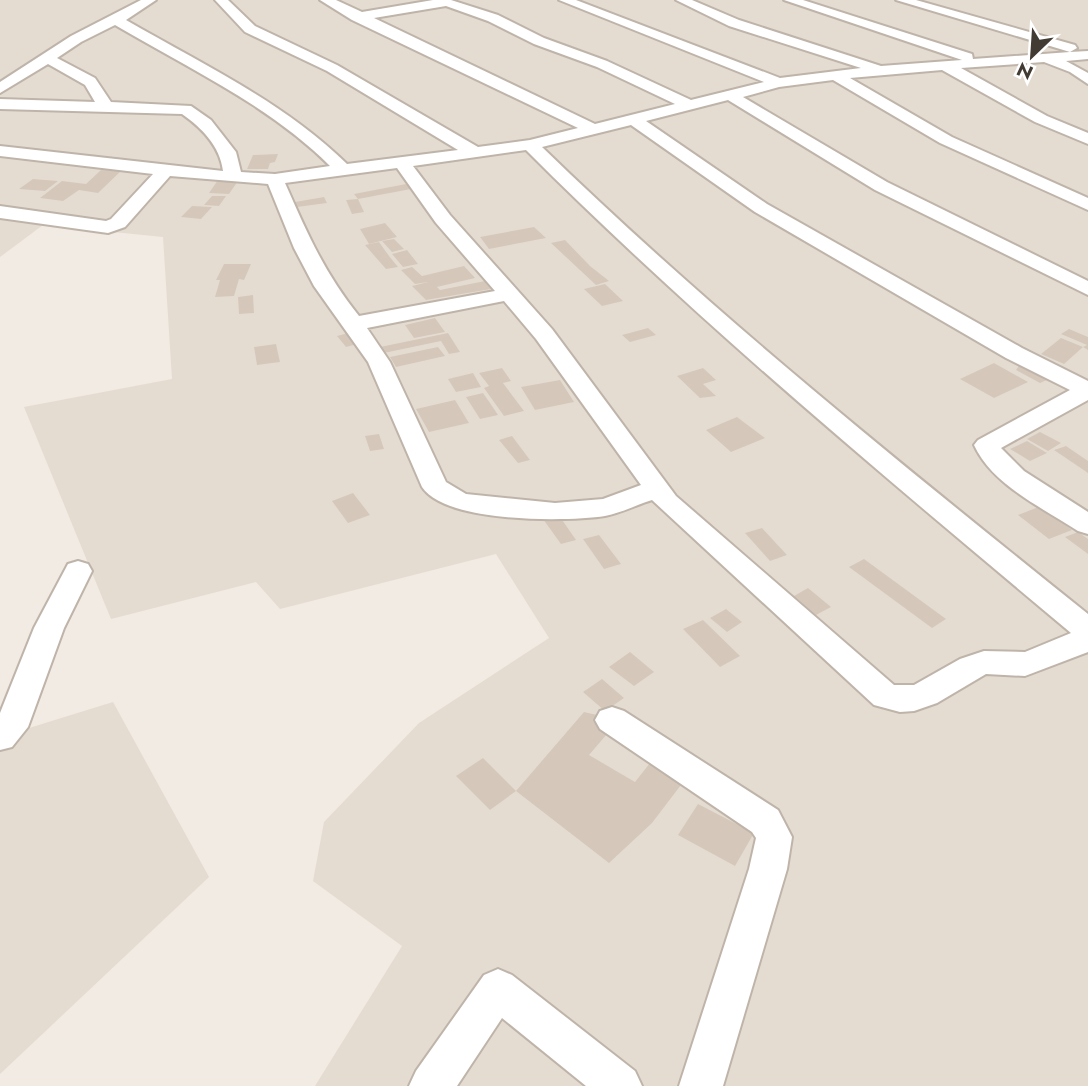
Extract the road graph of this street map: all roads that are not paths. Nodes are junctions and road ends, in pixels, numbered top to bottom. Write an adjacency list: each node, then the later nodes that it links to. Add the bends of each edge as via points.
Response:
1 (150, 0): 10 (street)
2 (221, 0): 31 (street, via 250,29 332,68)
3 (326, 0): 9 (street)
4 (565, 0): 20 (street)
5 (682, 0): 17 (street, via 734,23)
6 (790, 0): 14 (street)
7 (901, 0): 11 (street)
8 (442, 1): 9 (street); 24 (street, via 602,64)
9 (358, 17): 27 (street)
10 (116, 20): 13 (street); 34 (street, via 253,99 313,140)
11 (1088, 55): 12 (street); 16 (street)
12 (1043, 57): 14 (street); 16 (street)
13 (46, 58): 21 (street); 25 (street, via 95,85)
14 (980, 62): 15 (street)
15 (944, 65): 17 (street); 28 (street, via 1041,119)
16 (1075, 69): 19 (street)
17 (881, 70): 18 (street)
18 (834, 75): 20 (street); 38 (street, via 946,140)
19 (1088, 80)
20 (779, 83): 22 (street)
21 (0, 89)
22 (729, 94): 24 (street); 41 (street, via 881,186)
23 (0, 104): 25 (street)
24 (686, 104): 26 (street)
25 (104, 106): 35 (street, via 186,109 205,123 225,148)
26 (632, 118): 27 (street); 44 (street, via 761,208 1014,353)
27 (592, 129): 29 (street)
28 (1088, 139)
29 (530, 145): 31 (street); 48 (street, via 834,421)
30 (0, 151): 33 (street)
31 (476, 153): 32 (street)
32 (402, 163): 34 (street); 42 (street, via 443,219)
33 (166, 170): 35 (street); 40 (street, via 118,223 108,227)
34 (344, 171): 36 (street)
35 (233, 177): 36 (street)
36 (275, 179): 43 (street, via 324,286)
37 (1088, 183): 38 (street)
38 (1053, 189): 39 (street)
39 (1088, 205)
40 (0, 212)
41 (1088, 289)
42 (510, 294): 43 (street); 45 (street)
43 (355, 324): 45 (street, via 379,362 435,487 460,502 555,512 606,507)
44 (1088, 390): 46 (street, via 987,445 992,457 1011,473)
45 (655, 489): 49 (street, via 816,637 885,696 901,702 986,662 1031,663)
46 (1088, 525)
47 (78, 571): 51 (street, via 49,628 11,727)
48 (1088, 630)
49 (1088, 640)
50 (612, 720): 54 (street, via 765,821 774,837)
51 (0, 737)
52 (431, 1086): 53 (street, via 498,989)
53 (620, 1086)
54 (701, 1086)

